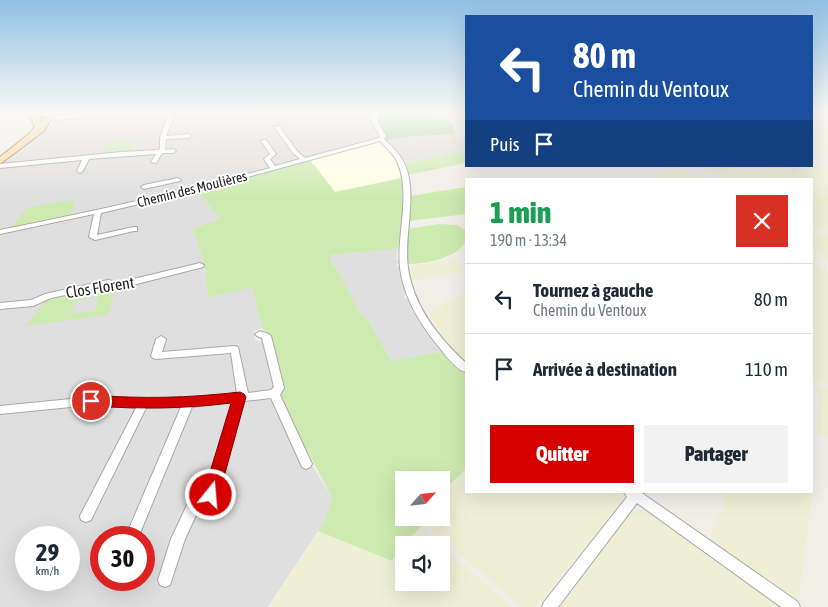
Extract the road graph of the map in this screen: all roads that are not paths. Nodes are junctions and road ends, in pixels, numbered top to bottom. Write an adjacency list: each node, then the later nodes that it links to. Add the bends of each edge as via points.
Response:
1 (26, 140): 12 (main road)
2 (163, 140): 8 (street, via 163,148)
3 (287, 140): 9 (street)
4 (376, 140): 9 (street, Chemin des Moulières)
5 (382, 140): 24 (street, via 396,154 407,188 404,266 414,302 447,352)
6 (264, 141): 13 (street, via 273,154 267,159)
7 (173, 151): 8 (street)
8 (158, 153): 10 (street); 11 (street)
9 (303, 159): 13 (street, Chemin des Moulières)
10 (85, 160): 12 (street, via 70,164 67,158); 14 (street)
11 (154, 162)
12 (3, 164)
13 (273, 168): 16 (street, Chemin des Moulières)
14 (80, 171)
15 (178, 180): 16 (street, via 143,183)
16 (149, 200): 17 (street, Chemin des Moulières)
17 (98, 212): 18 (street, via 95,238); 19 (street, Chemin des Moulières)
18 (134, 229)
19 (0, 232)
20 (200, 265): 21 (street, Clos Florent, via 125,284 108,283 48,296 33,303)
21 (0, 306)
22 (260, 334): 25 (street, via 266,336 274,364 279,388)
23 (161, 339): 26 (street, via 156,356 235,349)
24 (465, 368)
25 (274, 394): 26 (street); 30 (street)
26 (242, 397): 27 (street); 34 (street, via 211,495 192,509)
27 (188, 403): 28 (street); 33 (street)
28 (143, 404): 29 (street, via 91,401); 32 (street)
29 (0, 410)
30 (306, 464)
31 (632, 493): 35 (street); 36 (street)
32 (86, 516)
33 (136, 526)
34 (165, 580)
35 (549, 607)
36 (793, 607)

